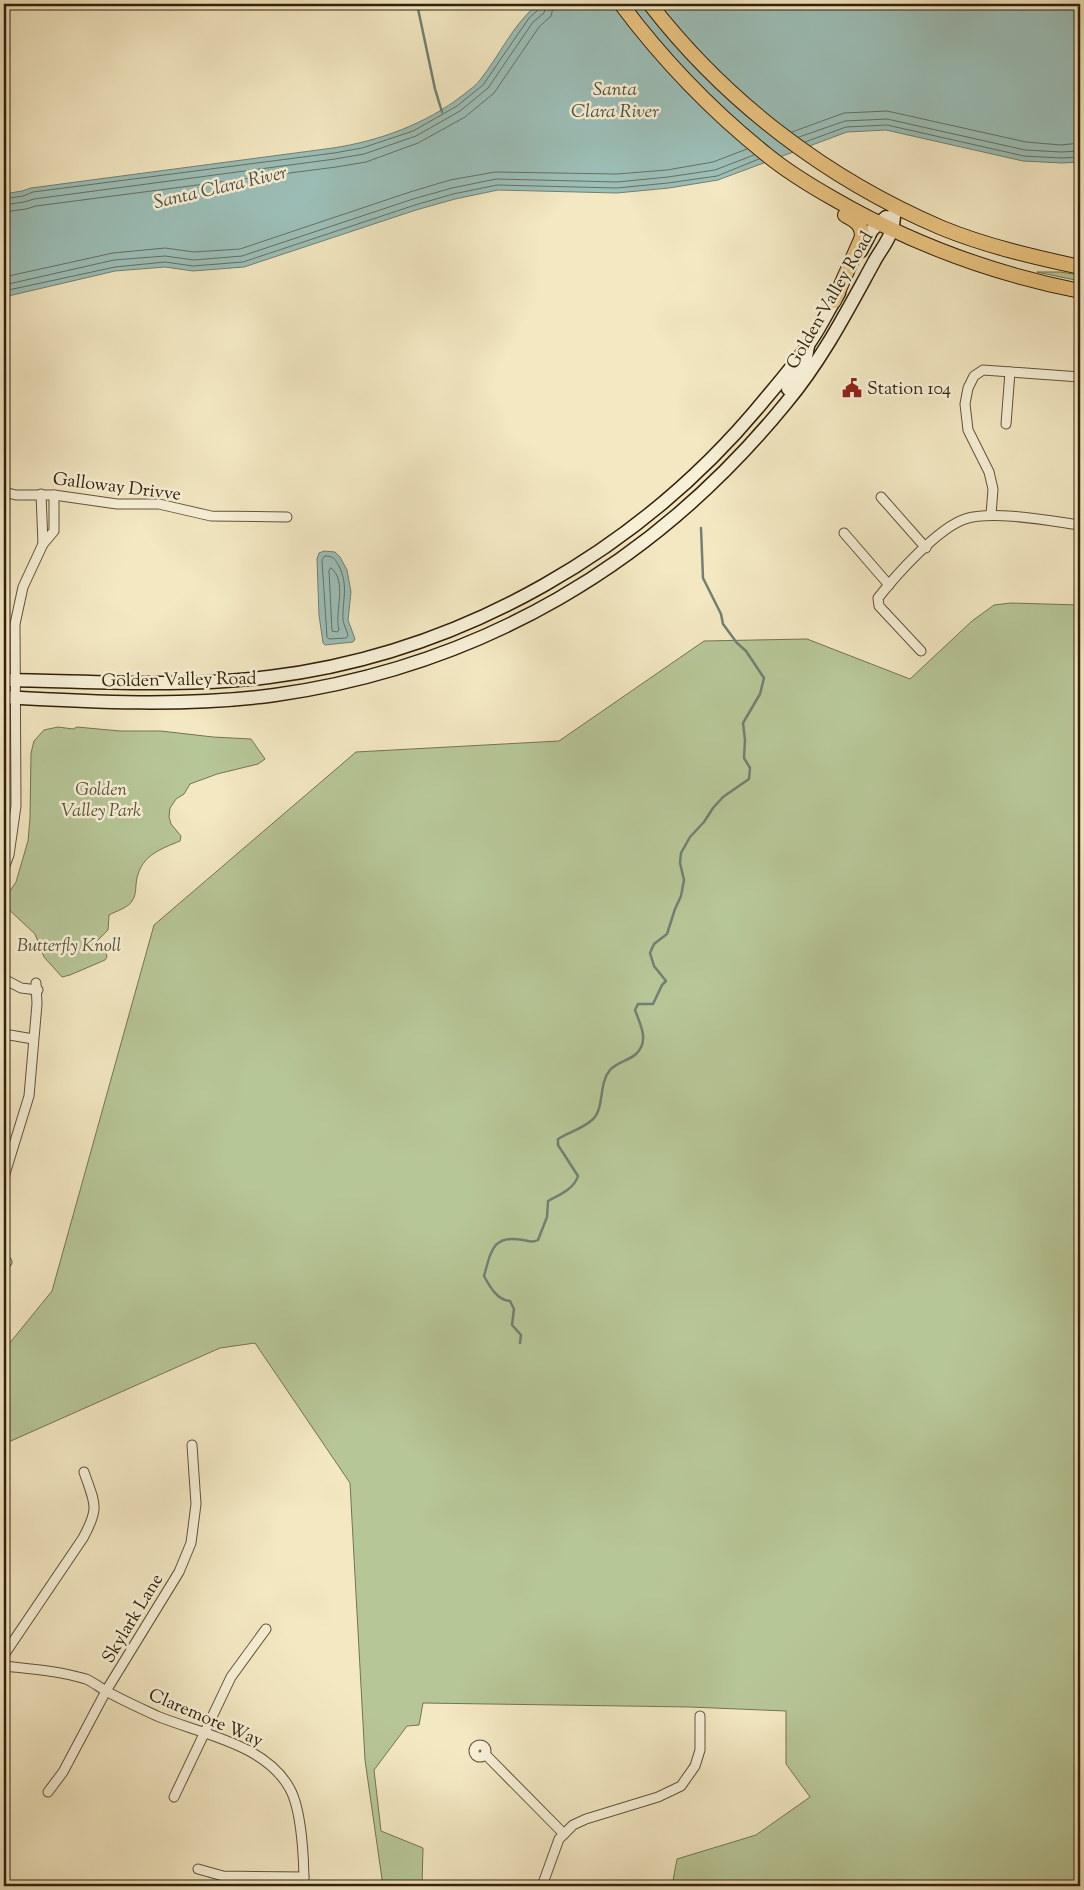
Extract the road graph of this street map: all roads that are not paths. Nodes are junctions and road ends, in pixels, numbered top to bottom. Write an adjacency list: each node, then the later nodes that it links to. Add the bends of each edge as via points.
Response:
1 (621, 4): 3 (main road, Golden Valley Road, via 680,76 723,118 768,156)
2 (650, 4): 4 (main road, via 730,92 788,140)
3 (818, 189): 5 (main road, Golden Valley Road); 9 (main road, via 826,203 859,223 862,229 862,238)
4 (895, 207): 5 (main road, Golden Valley Road); 6 (main road, Golden Valley Road); 7 (main road, via 944,228 1018,253)
5 (880, 224): 6 (main road); 9 (main road, Golden Valley Road, via 872,230)
6 (892, 230): 8 (main road, via 958,257 1041,283); 13 (main road, Golden Valley Road, via 831,340)
7 (1080, 267)
8 (1080, 291)
9 (834, 301): 10 (main road, Golden Valley Road)
10 (808, 344): 13 (main road, via 805,363 784,395); 27 (main road, Golden Valley Road, via 726,445 634,527 547,584 462,626 365,658 270,677 166,684)
11 (1010, 372): 12 (street); 14 (street); 19 (street, via 983,370 974,376 968,388 968,430 990,472)
12 (1080, 377)
13 (787, 403): 28 (main road, Golden Valley Road, via 740,458 646,542 554,602 451,650 388,671 273,696 149,702)
14 (1006, 424)
15 (4, 492): 16 (street, Galloway Drivve)
16 (41, 494): 17 (street, Galloway Drivve); 23 (street)
17 (54, 495): 20 (street, Galloway Drivve, via 117,504 159,504 211,516); 23 (street, via 54,531)
18 (881, 497): 24 (street)
19 (991, 515): 21 (street); 24 (street, via 965,519 944,530)
20 (287, 517)
21 (1080, 525)
22 (844, 533): 25 (street)
23 (43, 544): 27 (street, via 23,588)
24 (926, 548): 25 (street)
25 (888, 585): 26 (street, via 878,598 879,606)
26 (921, 651)
27 (9, 680): 28 (street)
28 (9, 697): 29 (street, via 16,806)
29 (4, 868)
30 (4, 979): 32 (street, via 21,988 37,987)
31 (4, 1034): 32 (street)
32 (33, 1039): 33 (street, via 29,1096)
33 (4, 1177)
34 (192, 1445): 39 (street, Skylark Lane, via 196,1504 191,1543 179,1572)
35 (84, 1472): 37 (street, via 95,1504 93,1519)
36 (266, 1629): 41 (street, via 231,1677)
37 (4, 1654)
38 (4, 1666): 39 (street, Claremore Way, via 72,1675 89,1680)
39 (106, 1691): 41 (street, Claremore Way, via 157,1716); 43 (street, Skylark Lane, via 63,1772)
40 (700, 1716): 45 (street, via 700,1750 695,1766 681,1786 658,1797 586,1819)
41 (203, 1733): 44 (street); 47 (street, Claremore Way, via 261,1757 291,1789 298,1809)
42 (485, 1754): 45 (street)
43 (48, 1792)
44 (174, 1797)
45 (564, 1834): 48 (street, via 559,1839)
46 (198, 1869): 47 (street, via 223,1876)
47 (304, 1882)
48 (542, 1886)

